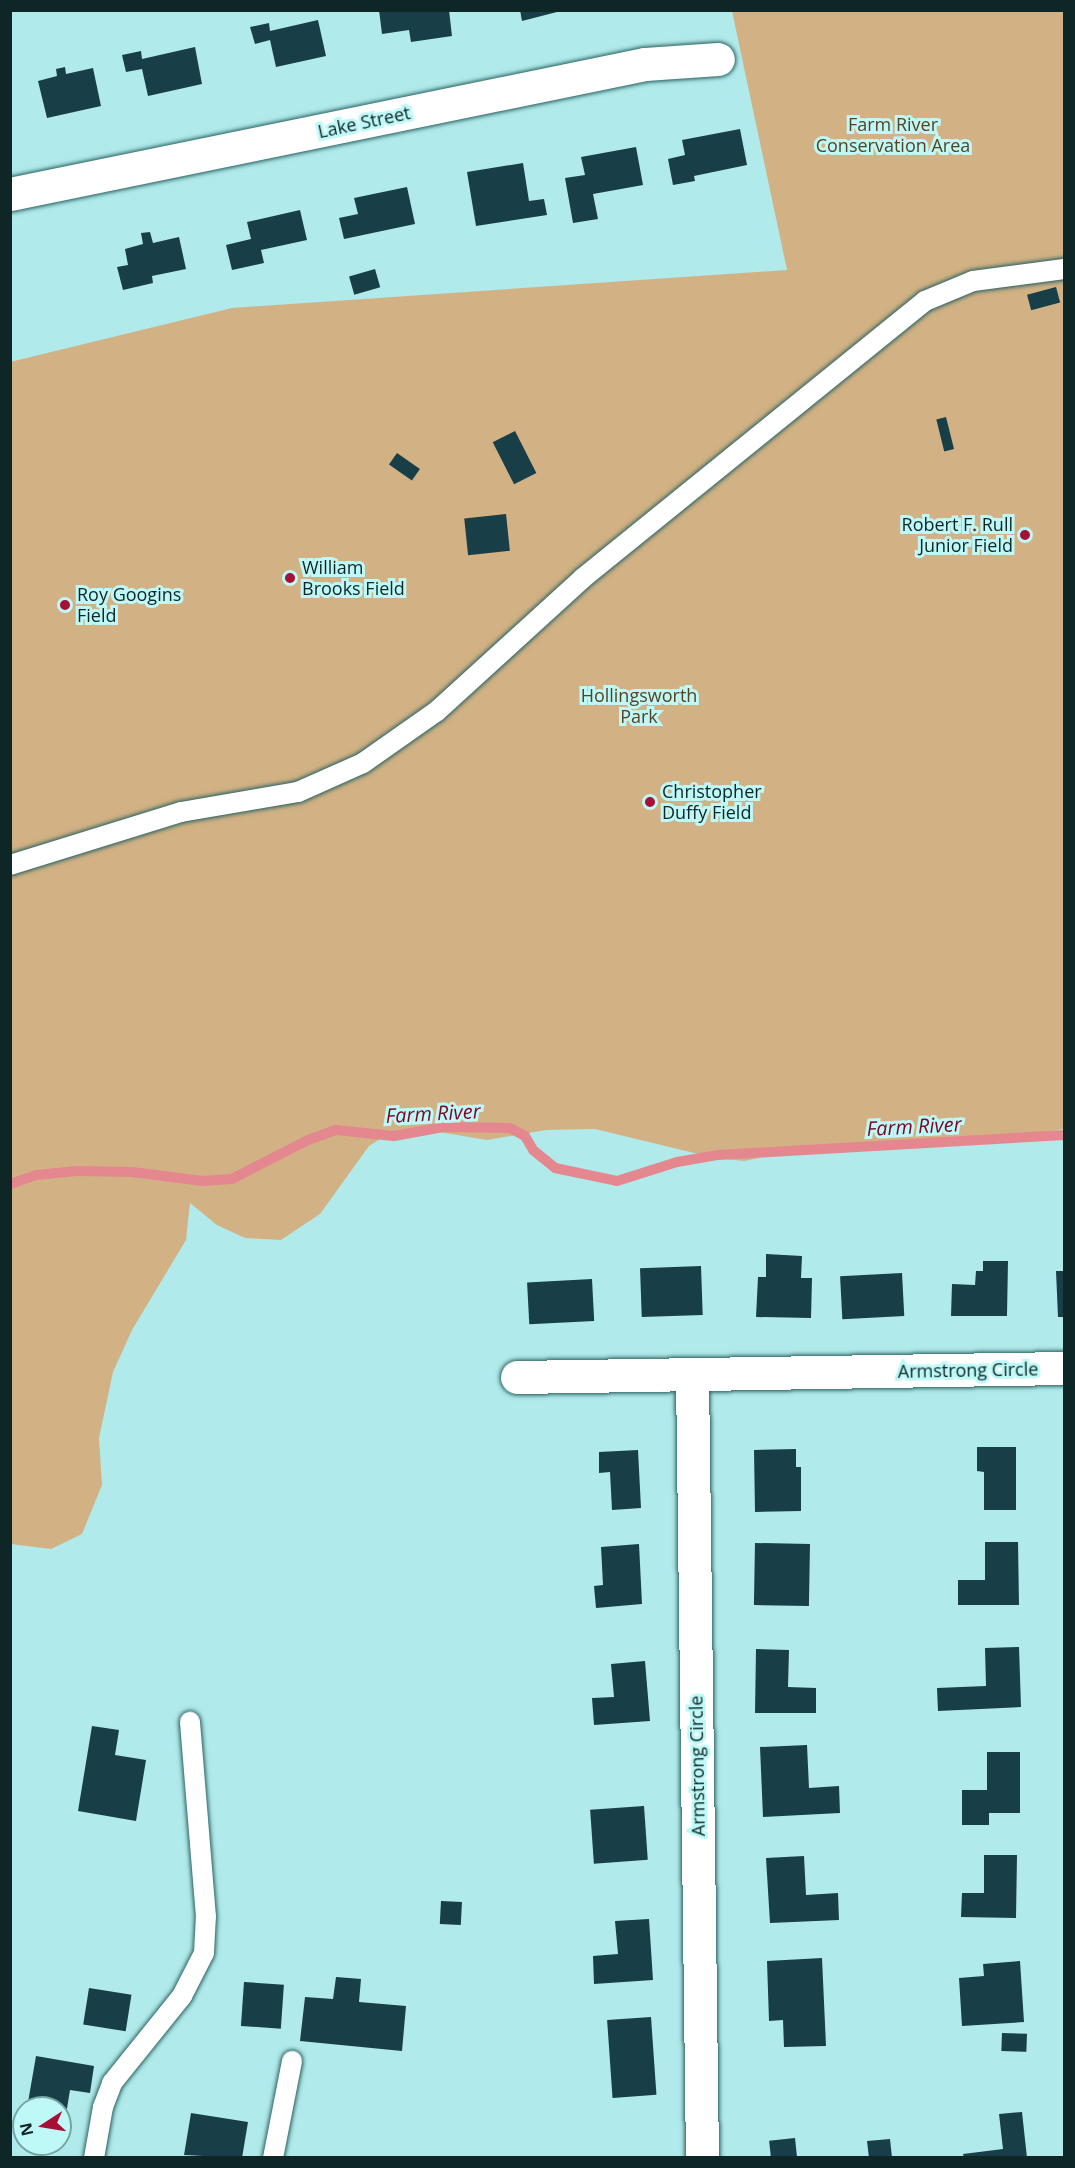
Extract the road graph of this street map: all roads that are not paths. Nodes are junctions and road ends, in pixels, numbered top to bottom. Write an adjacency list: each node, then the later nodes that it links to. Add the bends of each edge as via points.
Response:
1 (718, 59): 2 (street, Lake Street, via 645,64)
2 (10, 194)
3 (1065, 269): 4 (lane, via 973,281 925,301 583,578 437,711 363,763 298,792 181,812)
4 (10, 865)
5 (1065, 1368): 6 (street, Armstrong Circle)
6 (692, 1374): 7 (street, Armstrong Circle); 12 (street, Armstrong Circle)
7 (517, 1377)
8 (190, 1722): 10 (lane, via 206,1917 204,1953 182,1996 111,2083 102,2107)
9 (292, 2061): 11 (lane)
10 (94, 2157)
11 (273, 2157)
12 (702, 2157)

